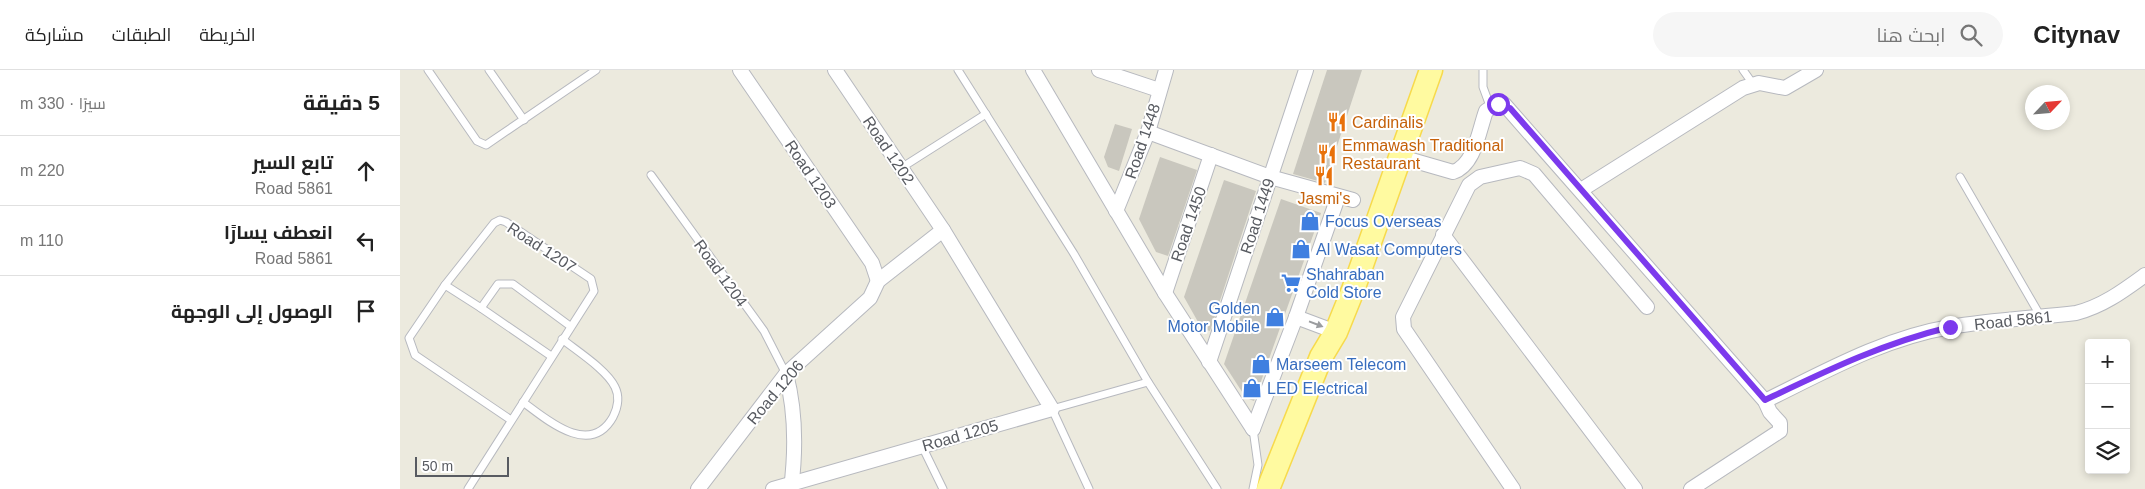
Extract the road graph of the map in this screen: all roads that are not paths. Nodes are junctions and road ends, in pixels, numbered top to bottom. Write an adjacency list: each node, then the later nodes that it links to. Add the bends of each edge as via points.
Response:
1 (428, 70): 19 (lane, via 481,144 490,143)
2 (489, 70): 19 (lane)
3 (596, 70): 19 (lane)
4 (740, 70): 34 (street, Road 1203, via 872,263)
5 (835, 70): 23 (street, Road 1202)
6 (958, 70): 18 (lane)
7 (1033, 70): 30 (street)
8 (1099, 70): 16 (street)
9 (1166, 70): 16 (street, Road 1448)
10 (1306, 70): 25 (street, Road 1449)
11 (1431, 70): 22 (main road)
12 (1483, 70): 17 (lane, via 1482,86)
13 (1743, 70): 15 (lane)
14 (1816, 70): 15 (street, via 1785,88)
15 (1753, 84): 27 (street)
16 (1159, 90): 20 (street, Road 1448)
17 (1494, 105): 22 (street, via 1486,111 1468,161 1459,170 1453,172); 27 (street, via 1510,108)
18 (986, 114): 23 (lane); 47 (lane, via 1074,254)
19 (524, 120)
20 (1148, 132): 21 (street); 30 (street, Road 1448)
21 (1211, 155): 25 (street); 36 (street, Road 1450)
22 (1401, 157): 42 (main road)
23 (901, 168): 31 (street, Road 1202)
24 (651, 175): 46 (lane, Road 1204, via 764,331)
25 (1270, 177): 28 (street); 45 (street, Road 1449)
26 (1960, 177): 40 (lane)
27 (1581, 190): 48 (street)
28 (1338, 197): 29 (street); 39 (street)
29 (1353, 200)
30 (1116, 211): 36 (street)
31 (943, 230): 34 (street); 50 (street, Road 1202)
32 (1443, 235): 37 (street, via 1469,185 1480,176 1520,168 1534,174); 64 (street, via 1402,322); 65 (street)
33 (2145, 275): 40 (street, Road 5861, via 2107,302 2091,309)
34 (878, 281): 46 (street, Road 1206, via 870,298)
35 (445, 285): 38 (lane); 41 (lane, Road 1207, via 494,223 500,220 590,279 594,290); 51 (lane, via 410,338 410,346 415,354)
36 (1165, 293): 45 (street)
37 (1647, 307)
38 (481, 308): 41 (lane, via 493,288 508,283); 44 (lane)
39 (1296, 317): 42 (street, one-way to 42); 52 (street)
40 (2041, 317): 48 (street, Road 5861, via 1950,327 1894,342 1854,357)
41 (570, 326): 43 (lane, Road 1207)
42 (1336, 332): 62 (main road, via 1320,358); 63 (main road, via 1328,364)
43 (562, 339): 44 (lane, Road 1207); 49 (lane, via 612,382 618,396 612,419 595,432 572,434 557,428)
44 (551, 356): 49 (lane, Road 1207)
45 (1209, 362): 52 (street)
46 (786, 374): 54 (street, via 794,420); 56 (street, Road 1206)
47 (1148, 382): 50 (lane, Road 1205); 60 (lane)
48 (1765, 400): 66 (street, via 1780,423 1780,431)
49 (522, 402): 51 (lane, Road 1207)
50 (1052, 409): 53 (street, Road 1205); 59 (lane)
51 (511, 420): 55 (lane, Road 1207)
52 (1252, 429): 61 (lane, via 1258,465)
53 (922, 446): 54 (street, Road 1205); 58 (lane)
54 (791, 486): 57 (street, Road 1205)
55 (468, 489)
56 (698, 489)
57 (773, 489)
58 (943, 489)
59 (1089, 489)
60 (1217, 489)
61 (1253, 489)
62 (1268, 489)
63 (1279, 489)
64 (1513, 489)
65 (1635, 489)
66 (1691, 489)

